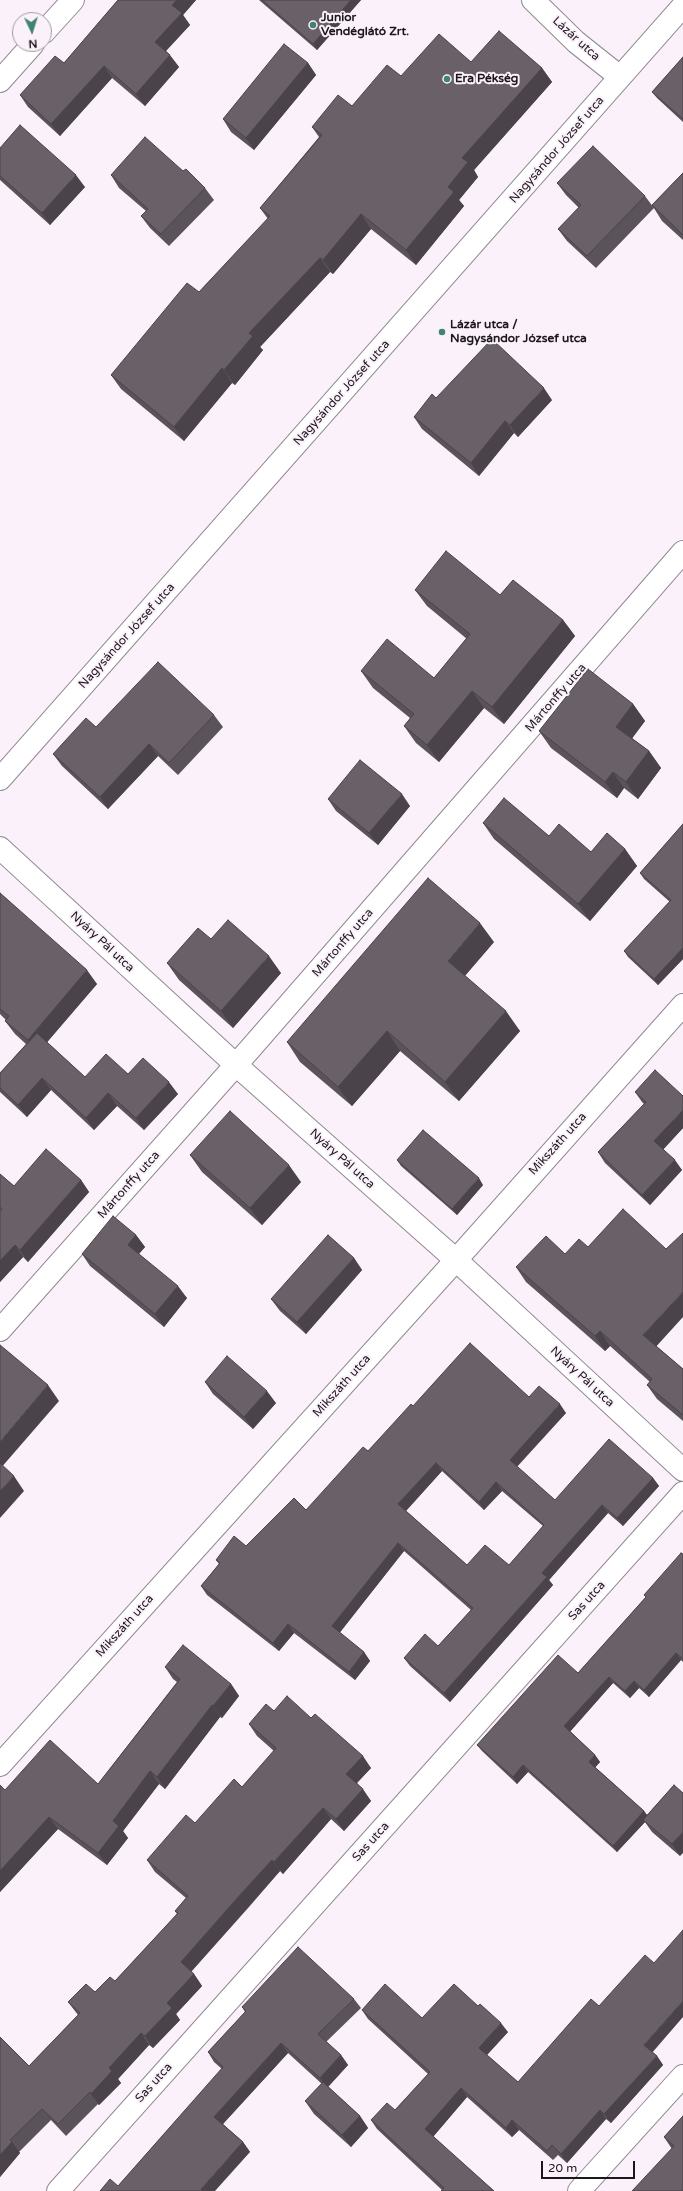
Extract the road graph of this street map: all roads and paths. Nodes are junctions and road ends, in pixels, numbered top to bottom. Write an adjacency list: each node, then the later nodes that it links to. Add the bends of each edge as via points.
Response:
1 (73, 0): 4 (street)
2 (533, 0): 6 (street, Lázár utca, via 576,42)
3 (683, 6): 6 (street, Nagysándor József utca)
4 (52, 23)
5 (26, 52): 7 (street)
6 (620, 77): 9 (street, Nagysándor József utca)
7 (0, 81)
8 (683, 552): 12 (street, Mártonffy utca)
9 (0, 779)
10 (0, 848): 12 (street, Nyáry Pál utca)
11 (683, 1004): 13 (street, Mikszáth utca)
12 (236, 1065): 13 (street, Nyáry Pál utca); 14 (street, Mártonffy utca)
13 (456, 1260): 15 (street, Nyáry Pál utca); 17 (street, Mikszáth utca)
14 (0, 1330)
15 (683, 1470)
16 (683, 1493): 19 (street, Sas utca)
17 (0, 1765)
18 (683, 2076): 20 (street)
19 (58, 2191)
20 (579, 2191)

